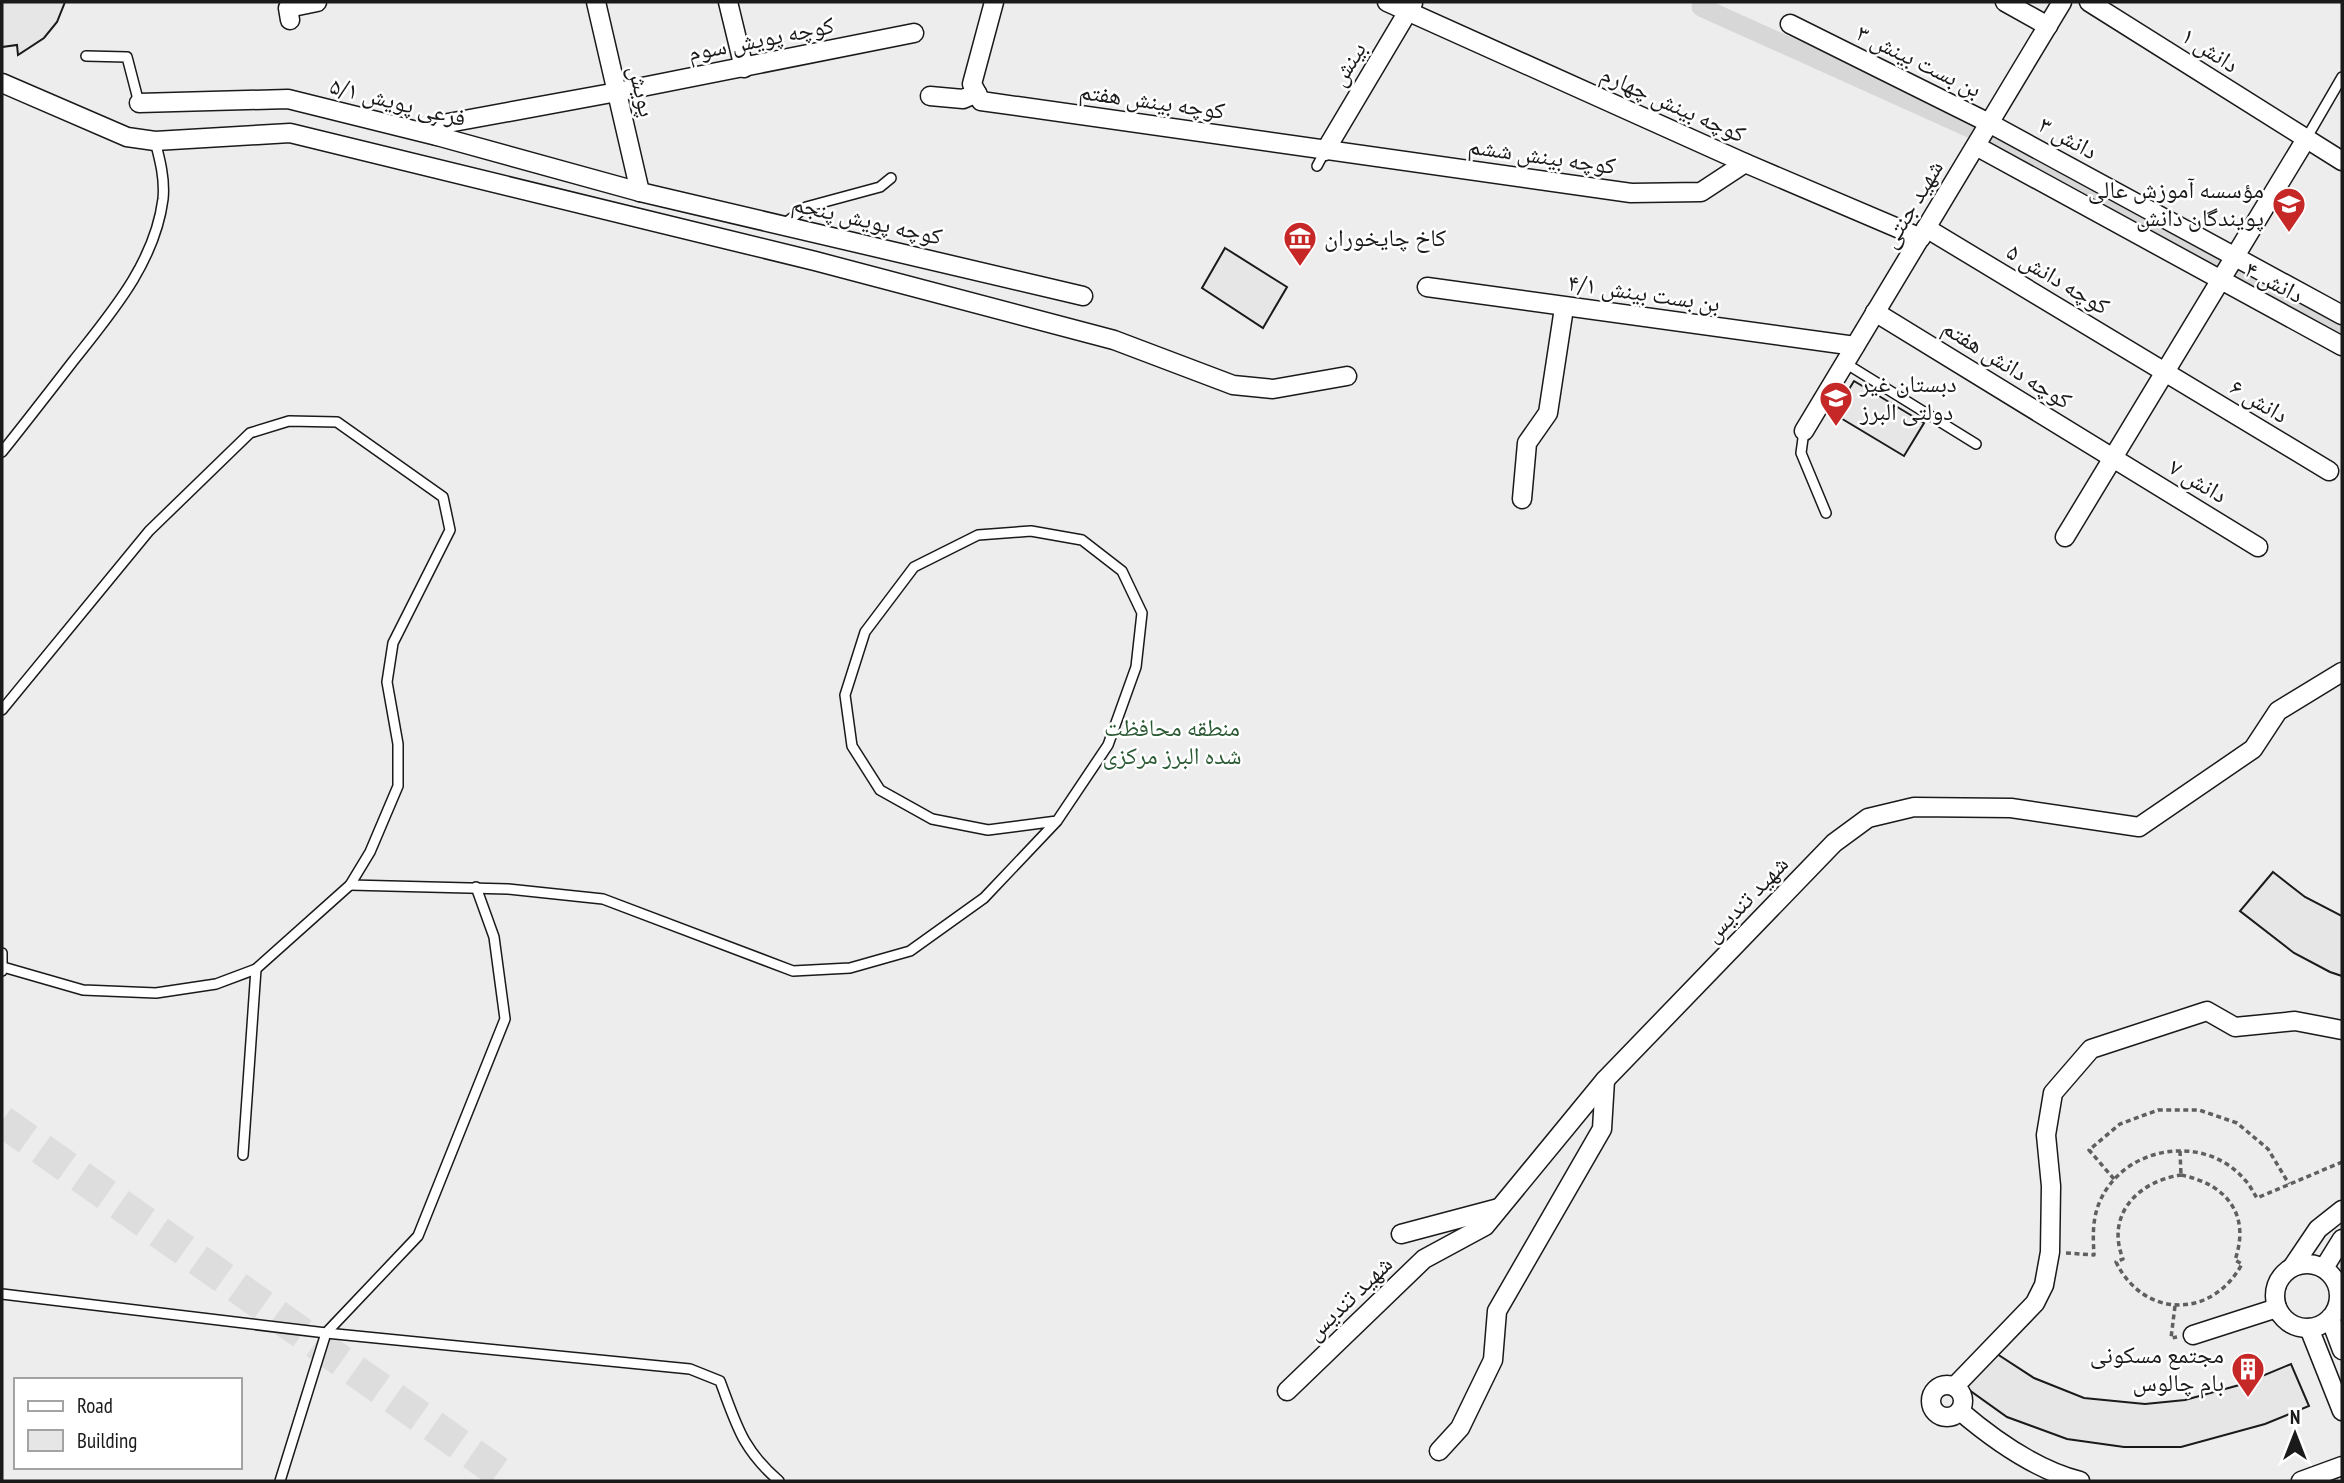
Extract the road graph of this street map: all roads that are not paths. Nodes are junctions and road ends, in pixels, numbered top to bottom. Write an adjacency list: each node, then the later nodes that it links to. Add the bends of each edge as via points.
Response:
1 (317, 2): 10 (street, via 288,8)
2 (596, 2): 18 (street, پویش)
3 (729, 2): 15 (street)
4 (994, 2): 19 (street, via 972,84)
5 (1387, 2): 9 (street, کوچه بینش چهارم)
6 (2005, 2): 12 (street)
7 (2062, 2): 12 (street, شهید جنتی)
8 (2089, 2): 24 (street, دانش ۱)
9 (1410, 7): 26 (street, بینش); 28 (street, کوچه بینش چهارم)
10 (290, 20)
11 (1790, 24): 22 (street, بن بست بینش ۳)
12 (2048, 26): 22 (street, شهید جنتی)
13 (914, 33): 15 (street, کوچه پویش سوم)
14 (86, 56): 21 (lane, via 127,57)
15 (744, 68): 18 (street, کوچه پویش سوم)
16 (2342, 77): 24 (lane)
17 (2, 83): 25 (street, via 127,137)
18 (617, 92): 23 (street, کوچه پویش سوم, via 448,122); 30 (street, پویش)
19 (977, 93): 20 (street, via 963,99); 26 (street, کوچه بینش هفتم, via 981,101)
20 (930, 96)
21 (139, 103): 23 (street, فرعی پویش ۵/۱, via 288,99)
22 (1982, 135): 32 (street, شهید جنتی); 33 (street, دانش ۳); 34 (street)
23 (437, 136): 30 (street, فرعی پویش ۵/۱)
24 (2306, 139): 27 (street, دانش ۱); 33 (street)
25 (155, 141): 44 (street, via 289,133 816,261 1114,340 1233,384 1273,389); 47 (lane, via 163,196 150,249 120,302)
26 (1321, 158): 28 (street, کوچه بینش ششم, via 1631,193 1700,192)
27 (2342, 161)
28 (1745, 163): 32 (street, کوچه بینش چهارم)
29 (891, 178): 31 (lane, via 880,187 806,207)
30 (640, 192): 31 (street, کوچه پویش پنجم)
31 (783, 226): 36 (street, کوچه پویش پنجم)
32 (1924, 233): 38 (street, شهید جنتی); 43 (street, کوچه دانش ۵)
33 (2235, 257): 34 (street); 39 (street, دانش ۴)
34 (2220, 281): 41 (street, دانش ۴); 43 (street)
35 (1427, 288): 37 (street, بن بست بینش ۴/۱)
36 (1083, 296)
37 (1564, 307): 40 (street, بن بست بینش ۴/۱); 50 (street, via 1548,413 1527,443)
38 (1875, 312): 40 (street, شهید جنتی); 48 (street, کوچه دانش هفتم)
39 (2342, 315)
40 (1855, 346): 42 (street, شهید جنتی)
41 (2342, 346)
42 (1845, 363): 45 (street, شهید جنتی); 46 (lane)
43 (2164, 373): 48 (street); 49 (street, دانش ۶)
44 (1347, 376)
45 (1804, 431): 51 (lane, via 1801,453)
46 (1976, 444)
47 (2, 452)
48 (2113, 458): 52 (street); 53 (street, دانش ۷)
49 (2329, 471)
50 (1522, 499)
51 (1826, 513)
52 (2065, 537)
53 (2258, 547)
54 (2342, 672): 63 (street, شهید تندیس, via 2278,710 2253,750 2139,827 2011,808 1914,807 1868,818 1834,843)
55 (2, 710): 57 (lane, via 149,531 250,433 289,421 337,422 443,497 450,530 393,643 387,682 398,744 398,786)
56 (1057, 821): 56 (lane, via 1108,745 1136,667 1142,613 1122,571 1083,540 1031,531 978,535 914,567 865,632 845,695 852,746 880,790 932,819 988,830); 58 (lane, via 984,898 910,951 850,968 793,971 603,899)
57 (350, 886): 58 (lane); 60 (lane)
58 (475, 887): 75 (lane, via 494,937 505,1019 418,1236)
59 (2, 953): 61 (lane)
60 (256, 969): 61 (lane, via 216,984 156,993 83,990); 64 (lane)
61 (2, 970)
62 (2342, 1030): 78 (street, via 2295,1021 2235,1027 2207,1012 2091,1049 2053,1093 2046,1135 2051,1186 2045,1285 2035,1303)
63 (1605, 1080): 65 (street, شهید تندیس); 82 (street, via 1602,1129 1497,1311 1493,1360 1460,1428)
64 (243, 1155)
65 (1499, 1208): 67 (street); 79 (street, شهید تندیس, via 1485,1226 1424,1259)
66 (2342, 1210): 69 (street, via 2318,1229)
67 (1401, 1234)
68 (2342, 1239): 70 (street)
69 (2293, 1266): 70 (street); 72 (street, via 2275,1289)
70 (2324, 1268): 73 (street, via 2339,1292)
71 (2, 1294): 75 (lane)
72 (2277, 1308): 74 (street, via 2290,1323); 76 (street)
73 (2330, 1318): 74 (street); 77 (street)
74 (2309, 1328): 81 (street)
75 (326, 1333): 84 (lane); 85 (lane, via 690,1368 720,1381 741,1437 758,1463)
76 (2193, 1335)
77 (2342, 1350)
78 (1955, 1387): 80 (street, via 1963,1400); 80 (street, via 1944,1385 1935,1390 1931,1404 1936,1413 1946,1417)
79 (1287, 1391)
80 (1960, 1411): 86 (street, via 2018,1453)
81 (2342, 1411)
82 (1439, 1451)
83 (2342, 1466): 87 (street)
84 (280, 1481)
85 (779, 1481)
86 (2081, 1481)
87 (2301, 1481)

